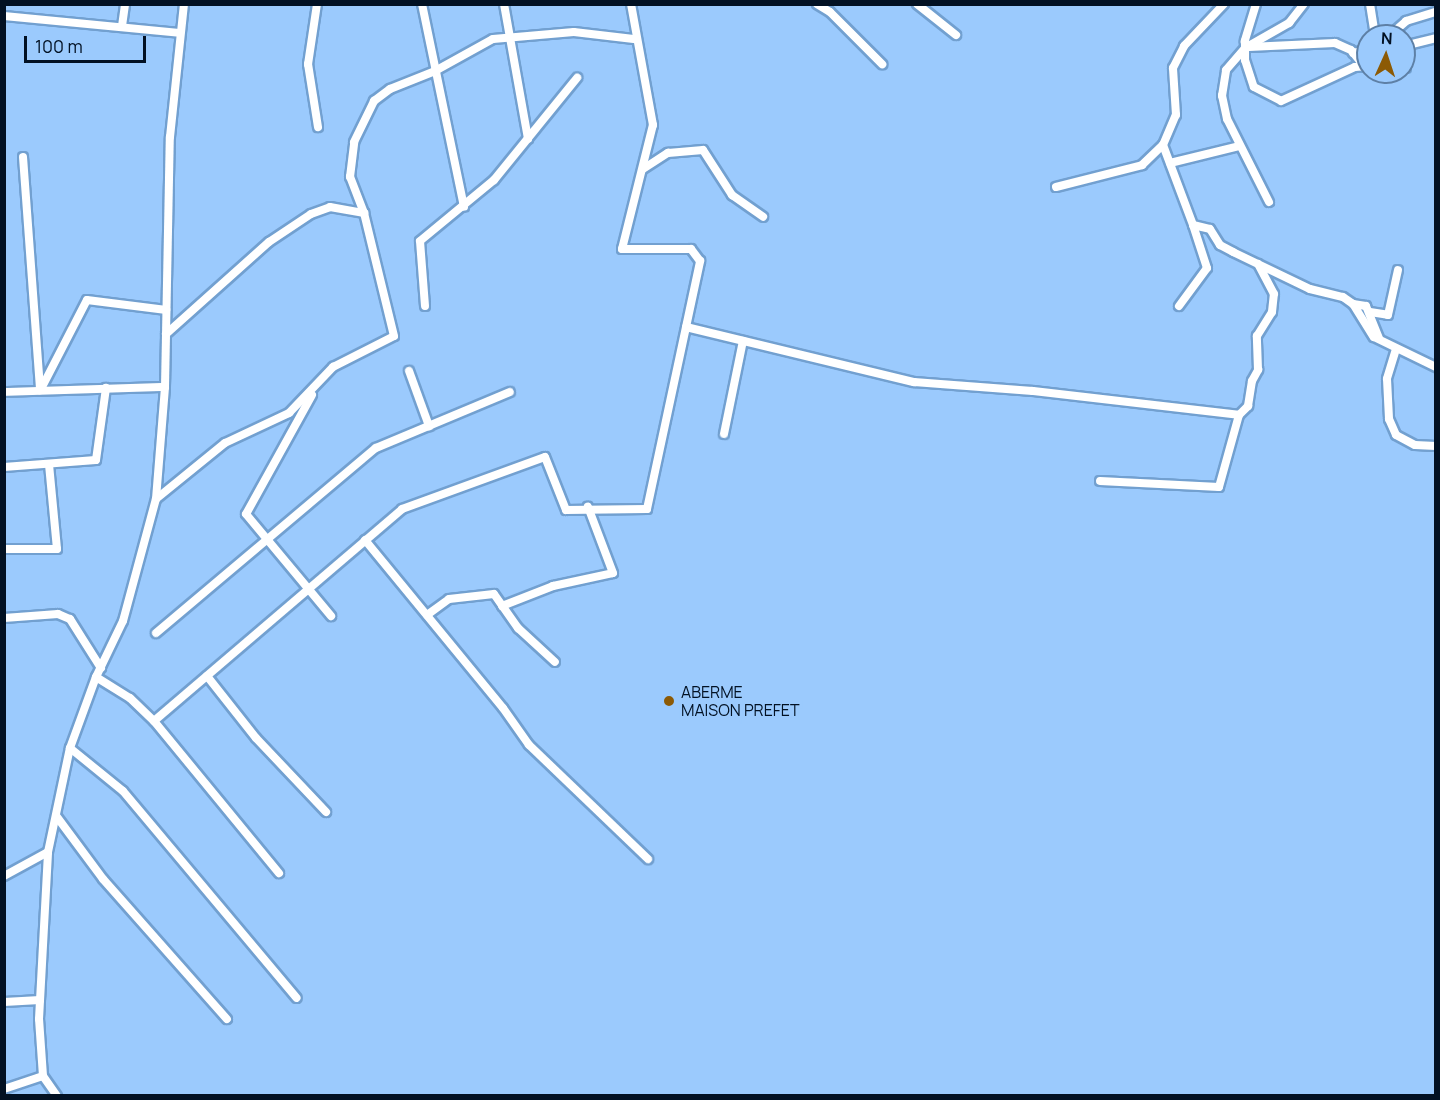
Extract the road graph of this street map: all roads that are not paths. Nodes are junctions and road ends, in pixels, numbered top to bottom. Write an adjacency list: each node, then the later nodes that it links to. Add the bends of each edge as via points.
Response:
1 (125, 4): 17 (street)
2 (184, 4): 18 (street)
3 (317, 4): 32 (street, via 308,64)
4 (422, 4): 30 (street)
5 (504, 4): 19 (street)
6 (631, 4): 22 (street)
7 (817, 4): 28 (street)
8 (917, 4): 20 (street)
9 (1224, 4): 34 (street, via 1184,46 1173,68 1176,116)
10 (1256, 4): 24 (street)
11 (1304, 4): 24 (street, via 1289,23)
12 (1370, 4): 15 (street)
13 (1436, 12): 16 (street)
14 (4, 16): 17 (street)
15 (1374, 24)
16 (1403, 24)
17 (122, 26): 18 (street)
18 (179, 33): 50 (street, via 170,137)
19 (508, 35): 22 (street, via 574,32); 30 (street, via 477,45); 33 (street)
20 (956, 35)
21 (1436, 38): 23 (street)
22 (634, 39): 38 (street, via 653,124)
23 (1416, 43)
24 (1245, 48): 26 (street, via 1335,43); 29 (street, via 1254,87 1281,101); 35 (street, via 1226,70 1222,96)
25 (1356, 52): 26 (street)
26 (1353, 53): 27 (street)
27 (1356, 56)
28 (882, 64)
29 (1356, 67)
30 (435, 71): 41 (street); 42 (street, via 390,89 374,101 362,120 354,142 350,177)
31 (577, 78): 33 (street)
32 (318, 127)
33 (528, 139): 41 (street)
34 (1163, 145): 37 (street); 39 (street, via 1143,165)
35 (1239, 146): 37 (street); 40 (street)
36 (23, 157): 61 (street)
37 (1170, 164): 44 (street)
38 (643, 169): 43 (street, via 668,153 703,150 732,195); 52 (street, via 622,249 691,249 699,261)
39 (1056, 187)
40 (1269, 202)
41 (464, 207): 48 (street, via 420,241)
42 (364, 213): 53 (street, via 330,207 311,214 268,242); 62 (street, via 394,336 333,368)
43 (763, 217)
44 (1193, 225): 45 (street, via 1210,229 1220,245); 49 (street, via 1207,268)
45 (1258, 264): 47 (street); 65 (street, via 1274,294 1272,312 1257,336 1258,370 1248,406)
46 (1398, 270): 51 (street, via 1388,315)
47 (1353, 304): 51 (street, via 1365,306); 55 (street, via 1367,330)
48 (425, 306)
49 (1179, 306)
50 (166, 310): 53 (street); 61 (street, via 87,300)
51 (1370, 312): 55 (street)
52 (686, 327): 54 (street); 73 (street, via 647,509)
53 (166, 334): 59 (street)
54 (743, 341): 65 (street, via 914,382 1033,391); 67 (street)
55 (1381, 342): 56 (street)
56 (1396, 349): 57 (street); 68 (street, via 1387,379 1389,419 1396,435 1415,445)
57 (1436, 367)
58 (409, 371): 66 (street)
59 (165, 387): 60 (street); 72 (street)
60 (106, 388): 61 (street); 69 (street, via 96,460)
61 (40, 390): 63 (street)
62 (315, 390): 72 (street, via 283,417 225,443); 74 (street, via 246,514)
63 (4, 392)
64 (510, 392): 66 (street)
65 (1239, 415): 71 (street, via 1219,487)
66 (429, 426): 74 (street, via 376,448)
67 (724, 435)
68 (1436, 446)
69 (49, 464): 70 (street); 76 (street, via 57,549)
70 (4, 467)
71 (1101, 481)
72 (156, 499): 84 (street, via 123,621)
73 (588, 507): 75 (street, via 567,510 545,457 402,509); 78 (street, via 613,573 553,586)
74 (265, 537): 77 (street); 82 (street)
75 (365, 540): 77 (street); 79 (street)
76 (4, 549)
77 (309, 589): 80 (street); 85 (street)
78 (502, 606): 79 (street, via 494,594 449,599); 83 (street, via 518,628)
79 (427, 615): 92 (street, via 544,763)
80 (331, 616)
81 (4, 618): 84 (street, via 58,614 70,619)
82 (156, 633)
83 (555, 662)
84 (100, 668): 86 (street)
85 (207, 676): 87 (street); 89 (street, via 256,738)
86 (96, 677): 87 (street, via 130,698); 88 (street)
87 (154, 721): 93 (street)
88 (70, 748): 90 (street); 95 (street, via 123,791)
89 (326, 812)
90 (57, 817): 91 (street); 98 (street, via 103,879)
91 (48, 852): 94 (street); 96 (street)
92 (648, 858)
93 (279, 873)
94 (4, 876)
95 (297, 998)
96 (40, 1000): 97 (street); 99 (street)
97 (4, 1002)
98 (227, 1018)
99 (43, 1076): 100 (street); 101 (street)
100 (4, 1089)
101 (57, 1095)

